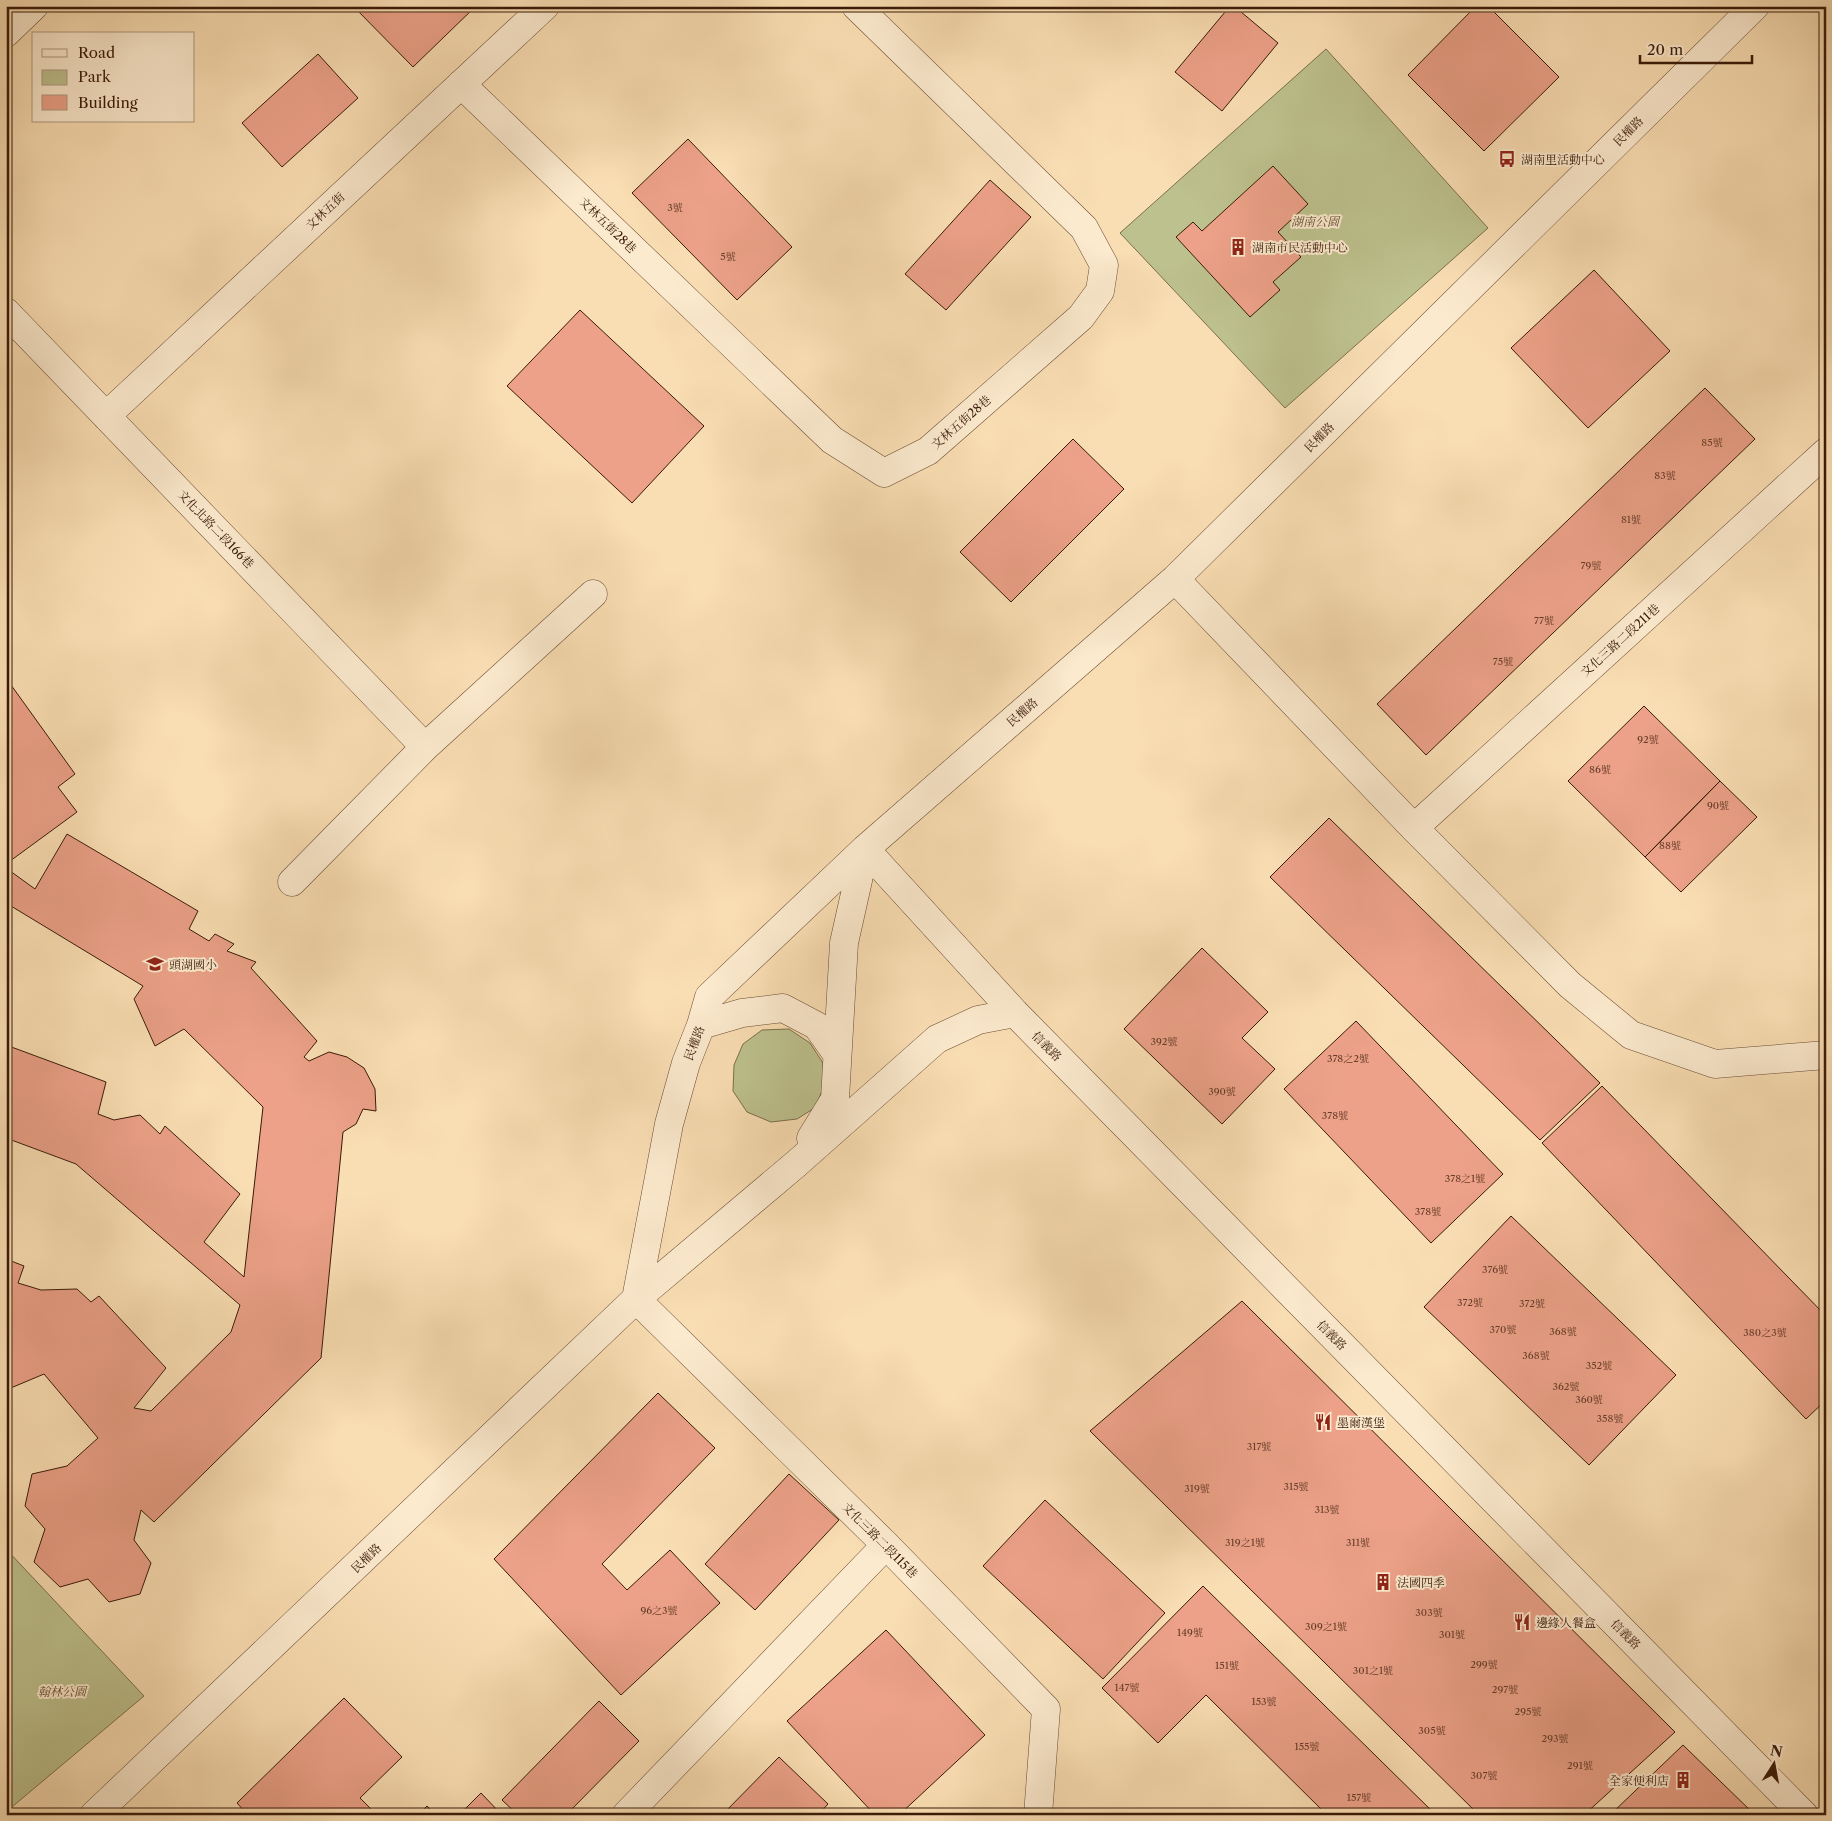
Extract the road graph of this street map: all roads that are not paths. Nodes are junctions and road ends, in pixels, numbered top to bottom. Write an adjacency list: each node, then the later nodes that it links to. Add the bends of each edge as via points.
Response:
1 (34, 6): 5 (street)
2 (545, 6): 6 (street, 文林五街)
3 (856, 6): 6 (street, 文林五街28巷, via 1084,228 1104,265 1100,291 1080,317 928,451 884,473 832,440)
4 (1755, 6): 10 (street, 民權路)
5 (6, 33)
6 (461, 84): 8 (street, 文林五街)
7 (6, 312): 8 (street, 文化北路二段166巷)
8 (106, 416): 12 (street, 文化北路二段166巷)
9 (1826, 452): 13 (street, 文化三路二段211巷)
10 (1175, 579): 13 (street); 14 (street, 民權路)
11 (593, 594): 12 (street)
12 (425, 747): 15 (street)
13 (1414, 828): 19 (street, via 1570,985 1631,1035 1715,1064)
14 (865, 849): 16 (street, 信義路); 17 (street, 民權路, via 709,997); 18 (street, 民權路, via 844,943)
15 (292, 882)
16 (1015, 1013): 20 (street, 民權路, via 978,1020 937,1039); 26 (street, 信義路)
17 (701, 1025): 18 (street, via 742,1013 783,1008 817,1026); 21 (street, 民權路, via 686,1063 669,1124)
18 (836, 1054): 20 (street, 民權路, via 835,1099)
19 (1826, 1055)
20 (796, 1164): 21 (street, 民權路)
21 (636, 1299): 22 (street, 文化三路二段115巷); 23 (street, 民權路)
22 (886, 1545): 24 (street); 25 (street, 文化三路二段115巷, via 1046,1709)
23 (104, 1812)
24 (626, 1815)
25 (1038, 1815)
26 (1804, 1815)

